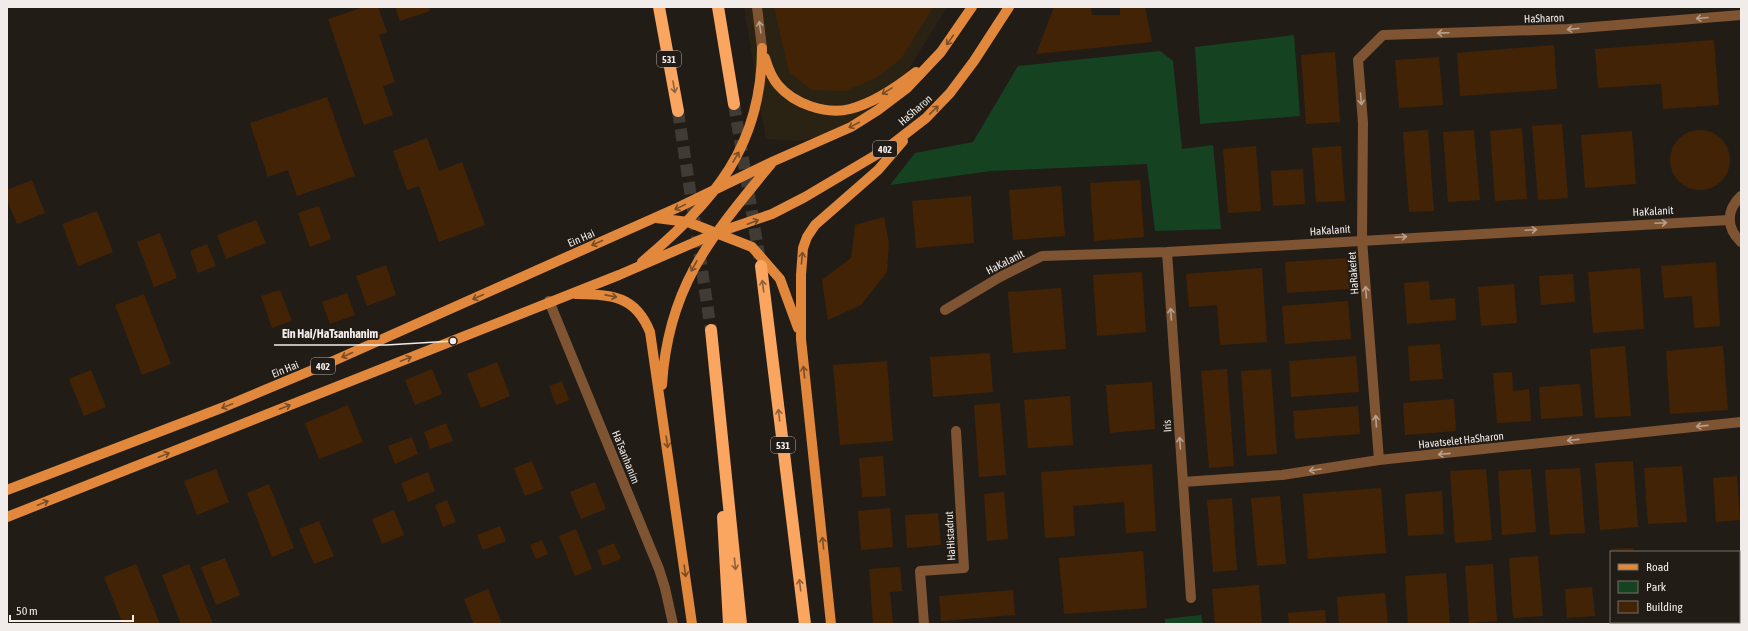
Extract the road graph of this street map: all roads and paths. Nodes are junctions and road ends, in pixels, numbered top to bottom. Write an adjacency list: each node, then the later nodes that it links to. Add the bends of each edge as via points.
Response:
1 (659, 7): 13 (highway, 531, one-way to 13)
2 (718, 7): 10 (highway)
3 (724, 7): 10 (highway)
4 (757, 7): 8 (street, one-way to 4)
5 (972, 7): 9 (main road, HaSharon / 402, one-way to 9)
6 (1009, 7): 14 (main road, HaSharon / 402, one-way to 6, via 964,76)
7 (1741, 15): 11 (street, HaSharon, one-way to 11, via 1568,29 1383,35)
8 (762, 48): 9 (main road, one-way to 8, via 914,74 872,100 849,109 824,110 786,93 772,76); 16 (main road, one-way to 8, via 737,156 754,117 760,86)
9 (941, 52): 15 (main road, HaSharon / 402, one-way to 15, via 908,88 871,115 828,138)
10 (727, 57): 12 (highway)
11 (1358, 60): 22 (street, HaRakefet, one-way to 22, via 1363,123)
12 (734, 104)
13 (678, 111)
14 (916, 126): 21 (main road, HaSharon / 402, one-way to 14, via 754,221 805,197 873,157); 30 (main road, one-way to 14, via 801,261 807,237 822,218 878,170)
15 (774, 161): 16 (main road, 402); 21 (main road)
16 (715, 189): 18 (main road, 402, one-way to 18); 20 (main road)
17 (1741, 196): 19 (street, via 1734,202)
18 (654, 218): 20 (main road); 36 (main road, Ein Hai / 402, one-way to 36, via 322,366 224,407)
19 (1729, 220): 22 (street, HaKalanit, one-way to 19); 23 (street, via 1735,236)
20 (688, 222): 21 (main road); 26 (main road)
21 (716, 233): 26 (main road, 402); 30 (main road, via 752,247 774,270 786,292); 31 (main road, one-way to 31, via 695,264 676,305 668,338)
22 (1362, 240): 24 (street, HaKalanit); 34 (street, HaRakefet, one-way to 22)
23 (1741, 242)
24 (1167, 252): 29 (street, HaKalanit, via 1042,256); 35 (street, Iris, one-way to 24)
25 (761, 266): 43 (highway, 531, one-way to 25)
26 (636, 268): 27 (main road, 402)
27 (572, 294): 28 (main road, 402); 31 (main road, one-way to 31, via 622,299 640,313 650,332)
28 (549, 302): 37 (main road, 402, one-way to 28); 39 (street, HaTsanhanim, via 659,569)
29 (945, 310)
30 (801, 339): 44 (main road, one-way to 30)
31 (662, 403): 40 (main road, one-way to 40)
32 (1741, 422): 34 (street, Havatselet HaSharon, one-way to 34)
33 (956, 431): 45 (street, HaHistadrut, via 964,568 920,571)
34 (1379, 460): 35 (street, Havatselet HaSharon, one-way to 35, via 1282,475)
35 (1183, 482): 38 (street, Iris)
36 (7, 490)
37 (7, 517)
38 (1191, 598)
39 (673, 624)
40 (692, 624)
41 (729, 624): 42 (highway, one-way to 42, via 711,330)
42 (741, 624)
43 (805, 624)
44 (831, 624)
45 (924, 624)

